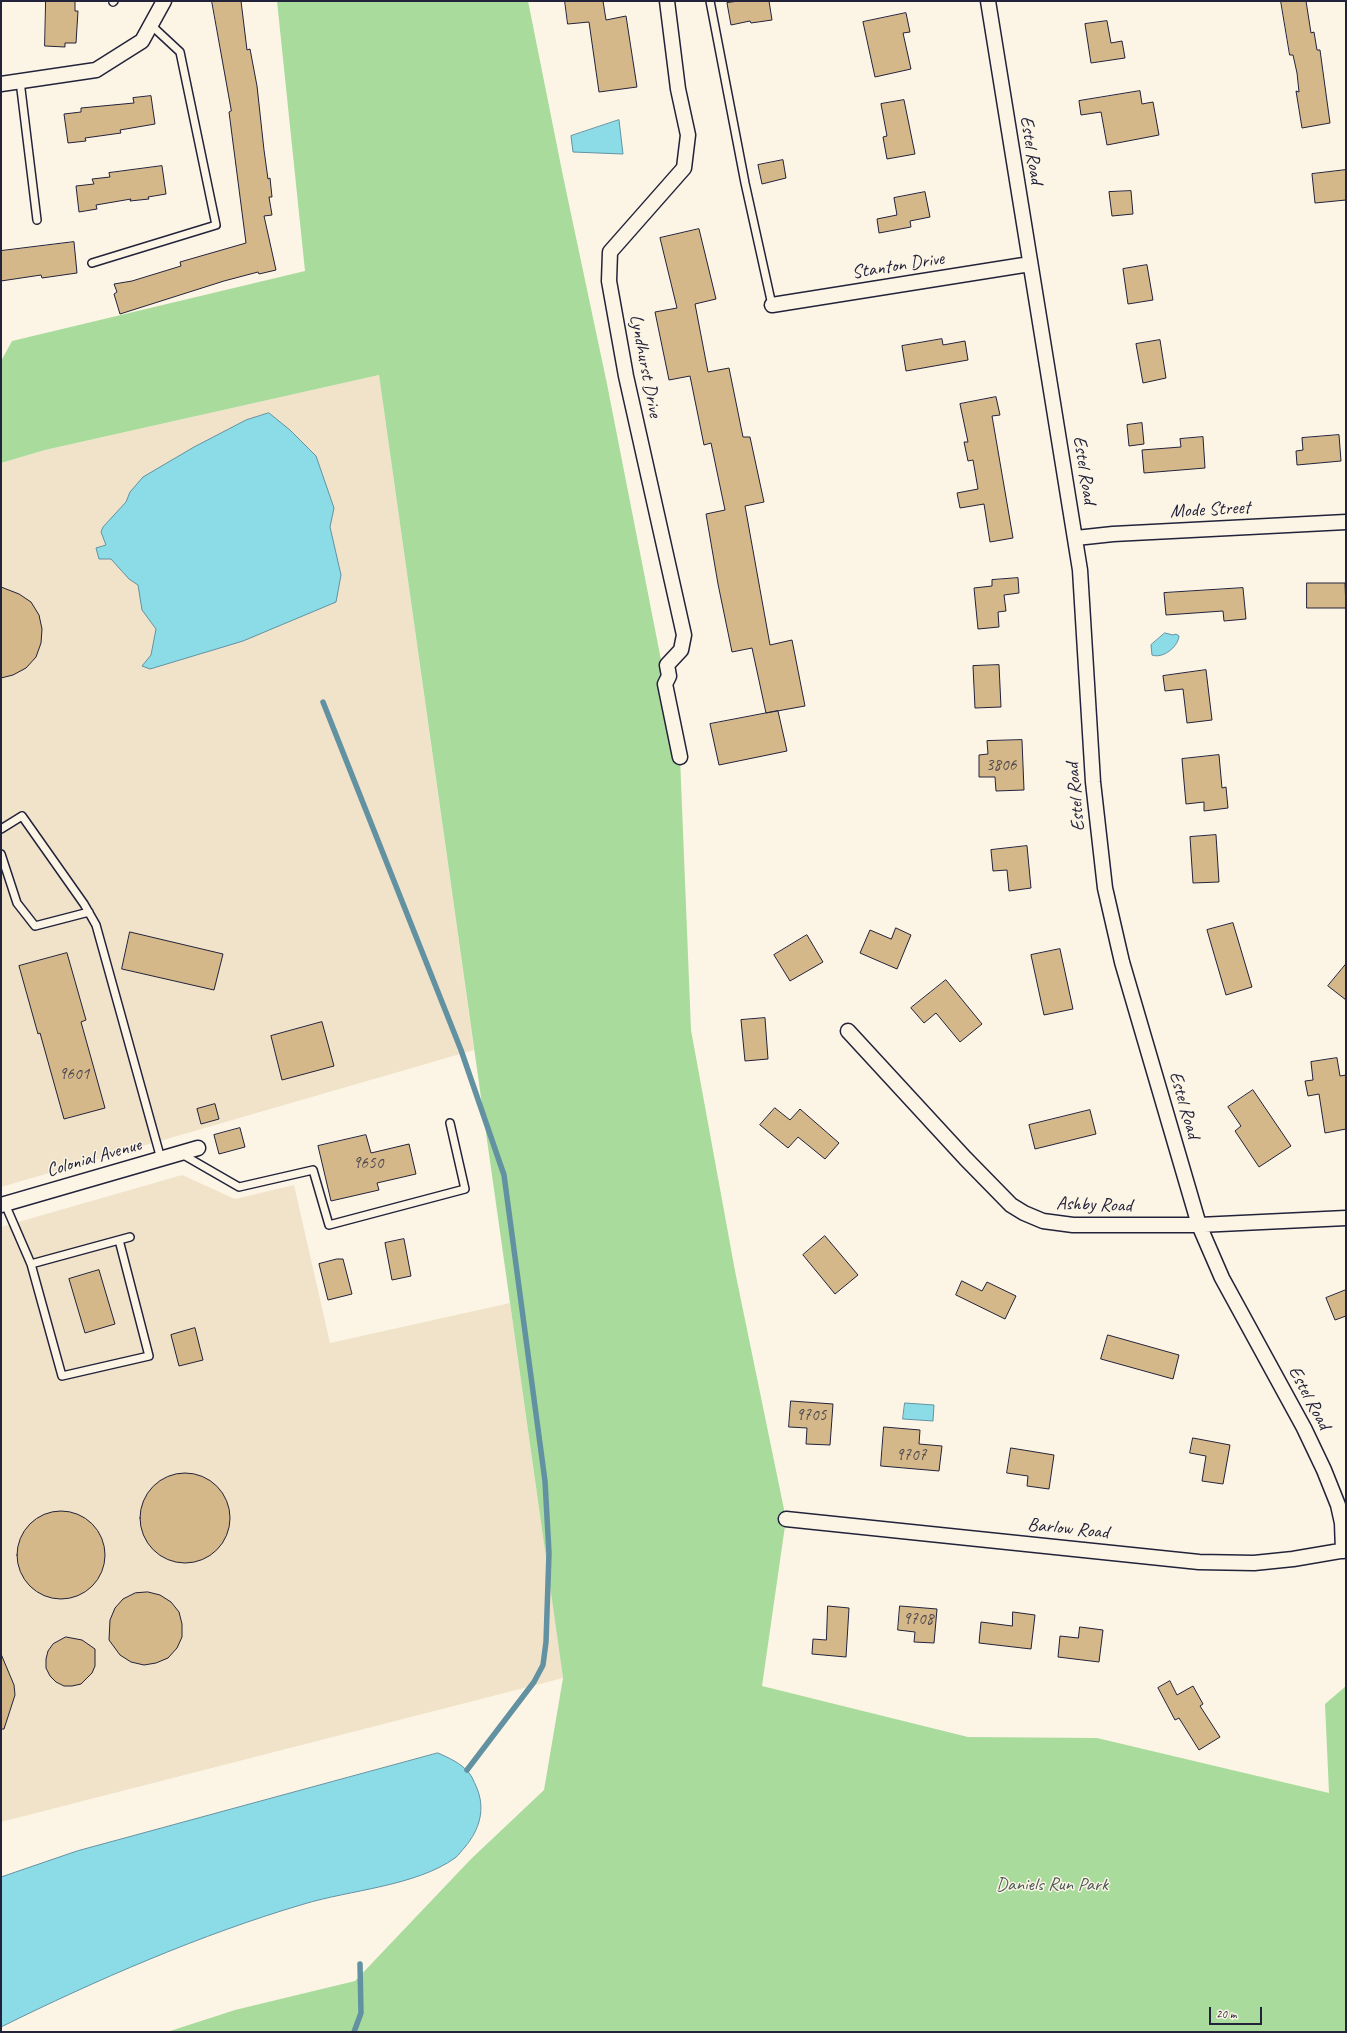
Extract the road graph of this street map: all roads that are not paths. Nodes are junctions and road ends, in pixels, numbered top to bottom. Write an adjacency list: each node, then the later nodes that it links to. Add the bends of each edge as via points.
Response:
1 (164, 1): 5 (street)
2 (667, 1): 14 (street, Lyndhurst Drive, via 678,89 688,134 684,168 610,252 608,281 626,376 684,635 681,650 667,665 669,676 666,684)
3 (710, 1): 11 (lane)
4 (988, 1): 10 (street, Estel Road)
5 (151, 25): 6 (street, via 142,41 96,70); 9 (lane, via 180,52 216,225)
6 (20, 81): 7 (street); 8 (lane)
7 (1, 84)
8 (37, 220)
9 (92, 263)
10 (1030, 264): 11 (street, Stanton Drive); 13 (street, Estel Road)
11 (772, 305)
12 (1346, 522): 13 (street, Mode Street)
13 (1076, 538): 25 (street, Estel Road, via 1093,782 1105,888 1122,962)
14 (680, 757)
15 (1, 829): 17 (lane, via 22,816)
16 (1, 854): 17 (lane, via 17,903 35,926)
17 (89, 912): 22 (lane, via 103,946)
18 (848, 1031): 25 (street, Ashby Road, via 965,1158 1012,1205 1024,1213 1043,1221 1066,1225)
19 (450, 1122): 21 (lane, via 465,1189 329,1225 313,1170 239,1187)
20 (198, 1148): 21 (street, Colonial Avenue)
21 (180, 1153): 22 (street, Colonial Avenue)
22 (161, 1159): 23 (street, Colonial Avenue)
23 (3, 1204): 28 (lane)
24 (1346, 1218): 25 (street, Ashby Road)
25 (1199, 1225): 30 (street, Estel Road, via 1222,1278 1304,1428 1324,1470 1338,1505)
26 (130, 1237): 27 (lane)
27 (119, 1240): 28 (lane); 28 (lane, via 149,1356 62,1376)
28 (31, 1264)
29 (786, 1519): 30 (street, Barlow Road, via 1199,1562 1254,1563)
30 (1345, 1550)

